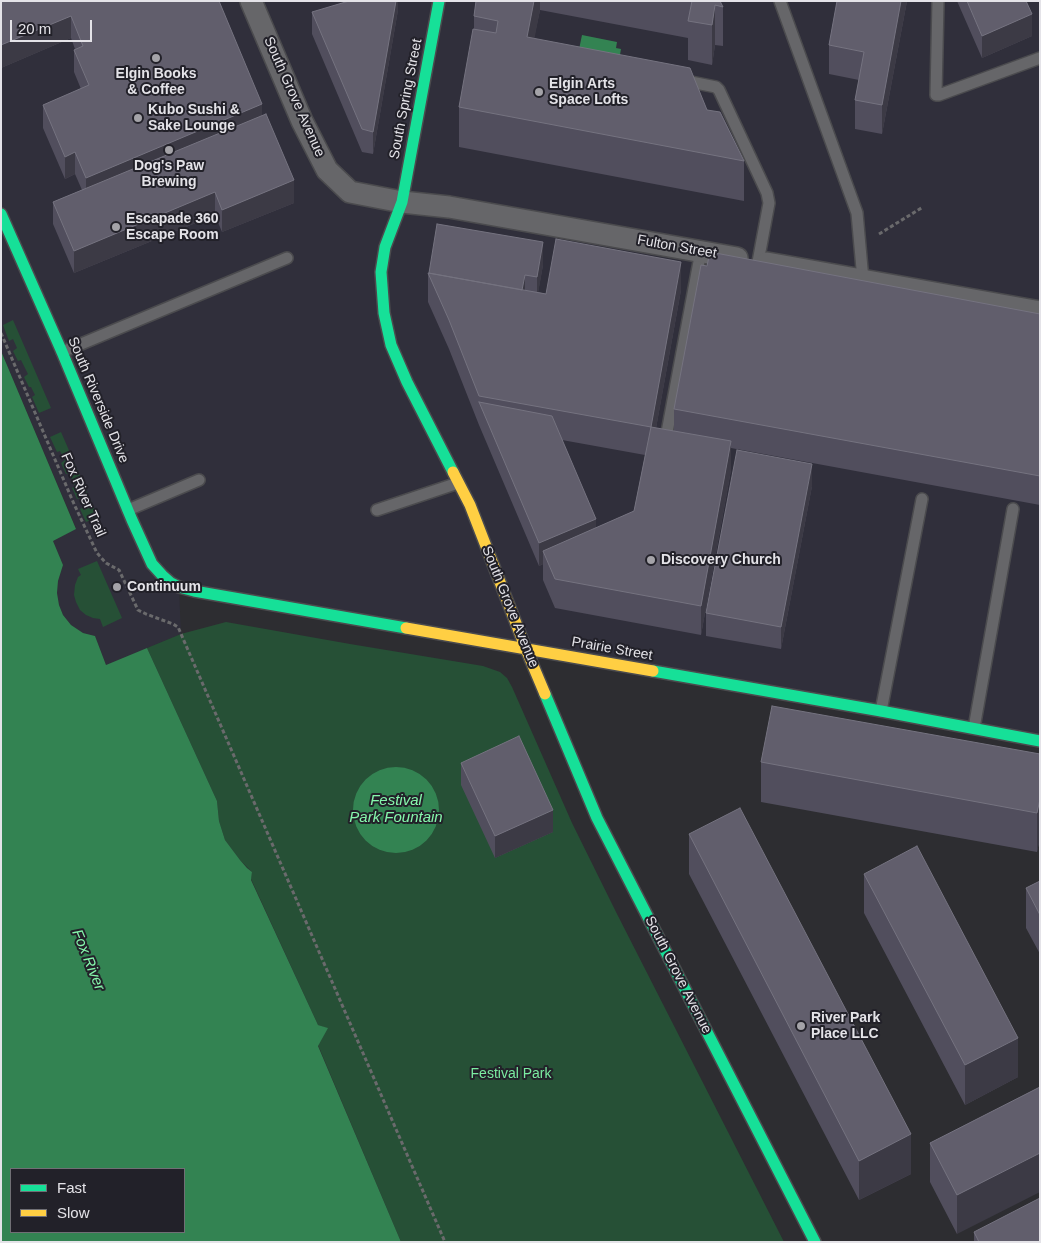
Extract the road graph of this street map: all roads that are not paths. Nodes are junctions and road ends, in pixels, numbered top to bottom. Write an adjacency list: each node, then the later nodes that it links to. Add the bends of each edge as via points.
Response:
1 (252, 1): 7 (street, South Grove Avenue, via 302,121 327,170 350,192)
2 (440, 1): 7 (street, South Spring Street)
3 (780, 1): 12 (lane, via 857,213)
4 (938, 1): 5 (lane, via 936,95)
5 (1040, 58)
6 (686, 81): 11 (lane, via 719,90 767,192)
7 (402, 202): 9 (street, Fulton Street, via 449,207); 17 (street, South Grove Avenue, via 385,247 381,272 387,330 407,382)
8 (1, 214): 14 (street, South Riverside Drive)
9 (701, 251): 11 (street, Fulton Street); 15 (lane)
10 (287, 258): 14 (lane)
11 (770, 267): 12 (street, Fulton Street)
12 (863, 280): 13 (street, Fulton Street)
13 (1040, 312)
14 (62, 352): 20 (street, South Riverside Drive)
15 (664, 448)
16 (199, 480): 20 (lane)
17 (458, 483): 21 (lane); 23 (street, South Grove Avenue)
18 (922, 499): 24 (lane)
19 (1013, 509): 25 (lane)
20 (128, 510): 22 (street, South Riverside Drive, via 152,564 171,583)
21 (377, 510)
22 (180, 587): 23 (street, Prairie Street)
23 (526, 649): 24 (street, Prairie Street); 27 (street, South Grove Avenue, via 597,818)
24 (882, 711): 25 (street, Prairie Street)
25 (974, 728): 26 (street, Prairie Street)
26 (1040, 741)
27 (815, 1242)

